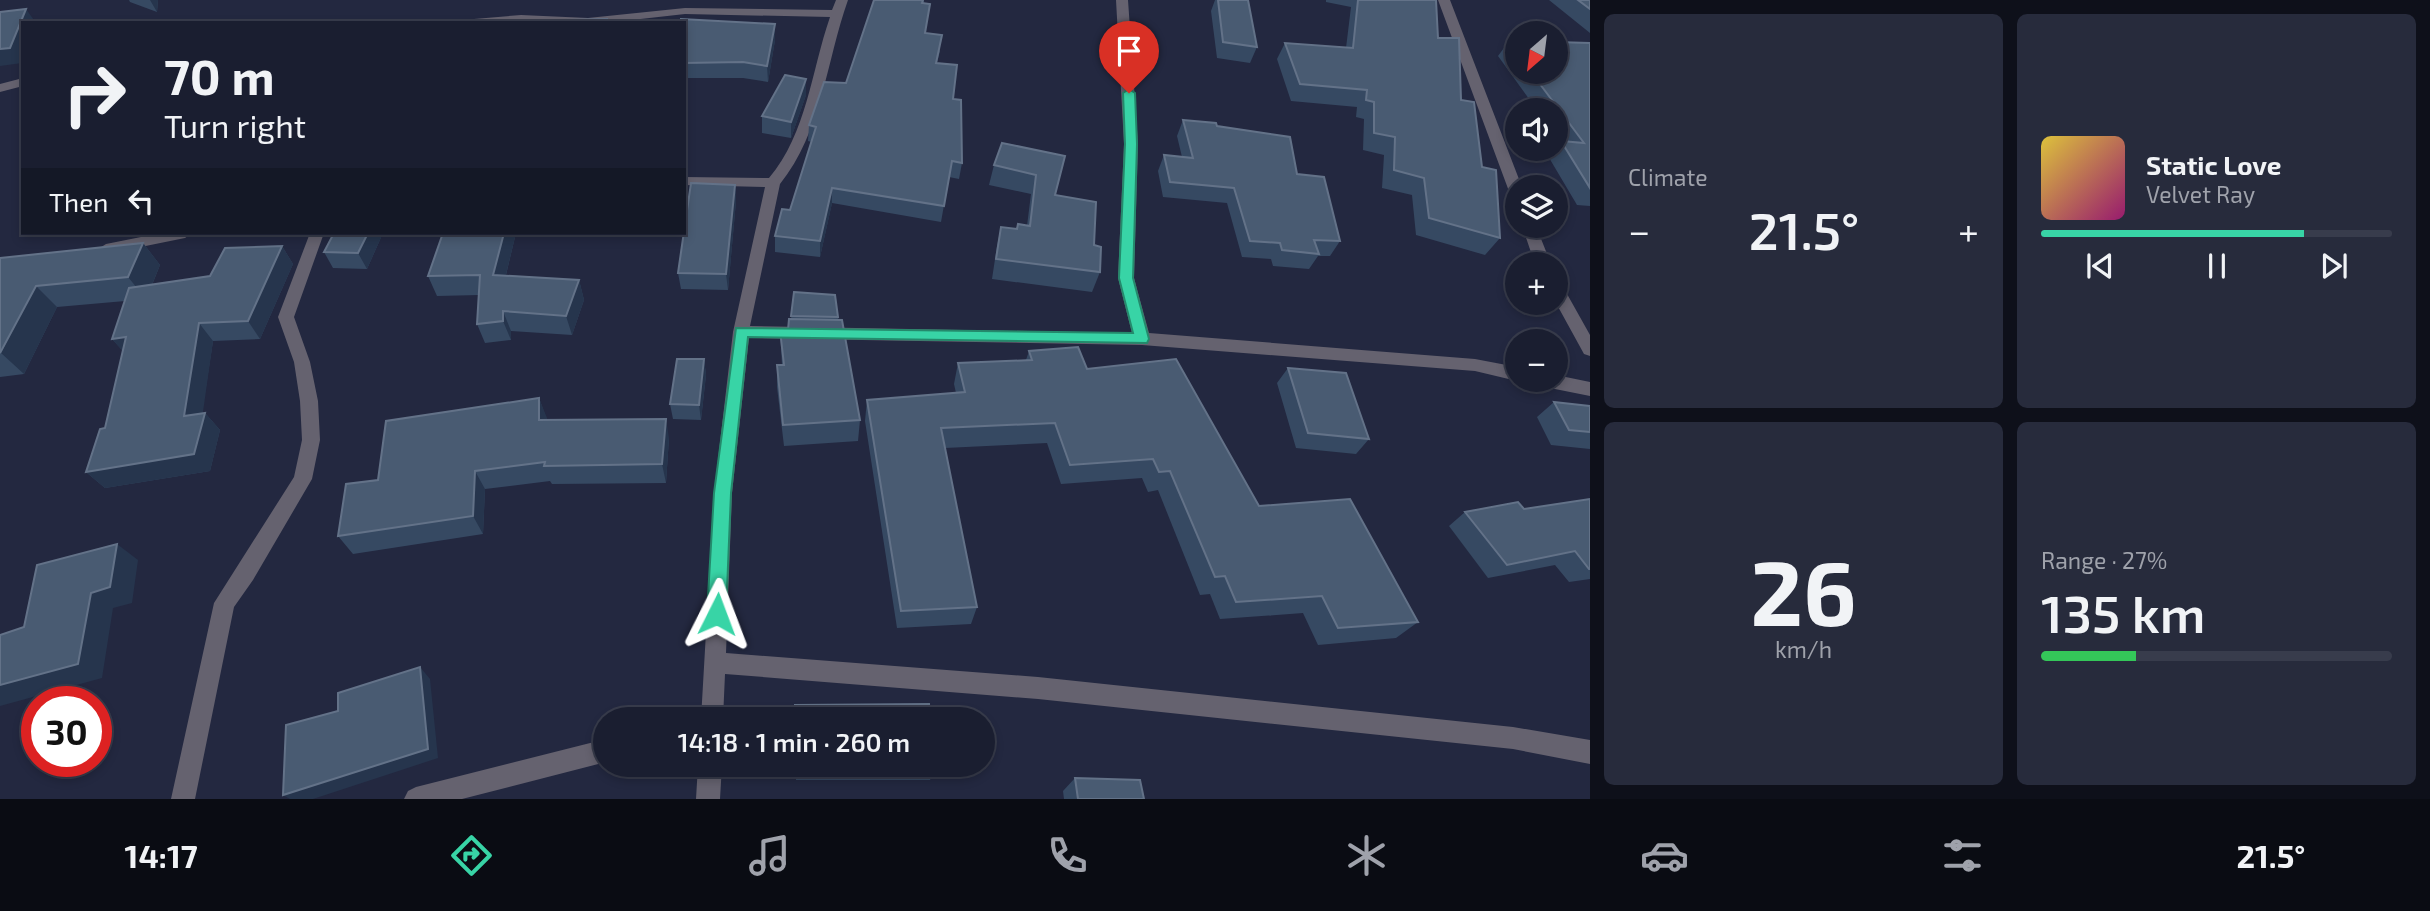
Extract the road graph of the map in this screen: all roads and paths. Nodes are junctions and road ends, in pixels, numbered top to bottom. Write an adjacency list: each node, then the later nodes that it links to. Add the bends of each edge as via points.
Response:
1 (842, 0): 4 (street)
2 (1122, 0): 18 (street, via 1131,144 1126,278)
3 (1444, 0): 10 (street)
4 (836, 14): 6 (street, via 685,11); 12 (street, via 814,100 785,171)
5 (486, 21): 7 (street)
6 (588, 21)
7 (588, 21)
8 (21, 83): 9 (street)
9 (0, 88)
10 (1510, 175)
11 (686, 181): 12 (street)
12 (773, 183): 17 (street)
13 (176, 235): 15 (street)
14 (316, 235): 28 (street, via 286,317 302,362 309,401 311,440 303,479 224,603)
15 (86, 254)
16 (1568, 311): 19 (street)
17 (741, 332): 18 (street); 23 (street, via 723,493)
18 (1142, 339): 20 (street, via 1475,365)
19 (1590, 351)
20 (1505, 371)
21 (1568, 385): 22 (street)
22 (1590, 389)
23 (715, 663): 24 (street); 25 (street, via 1038,688 1513,738)
24 (713, 707)
25 (1590, 752)
26 (593, 753): 29 (street)
27 (709, 777): 30 (street)
28 (183, 799)
29 (416, 799)
30 (708, 799)

